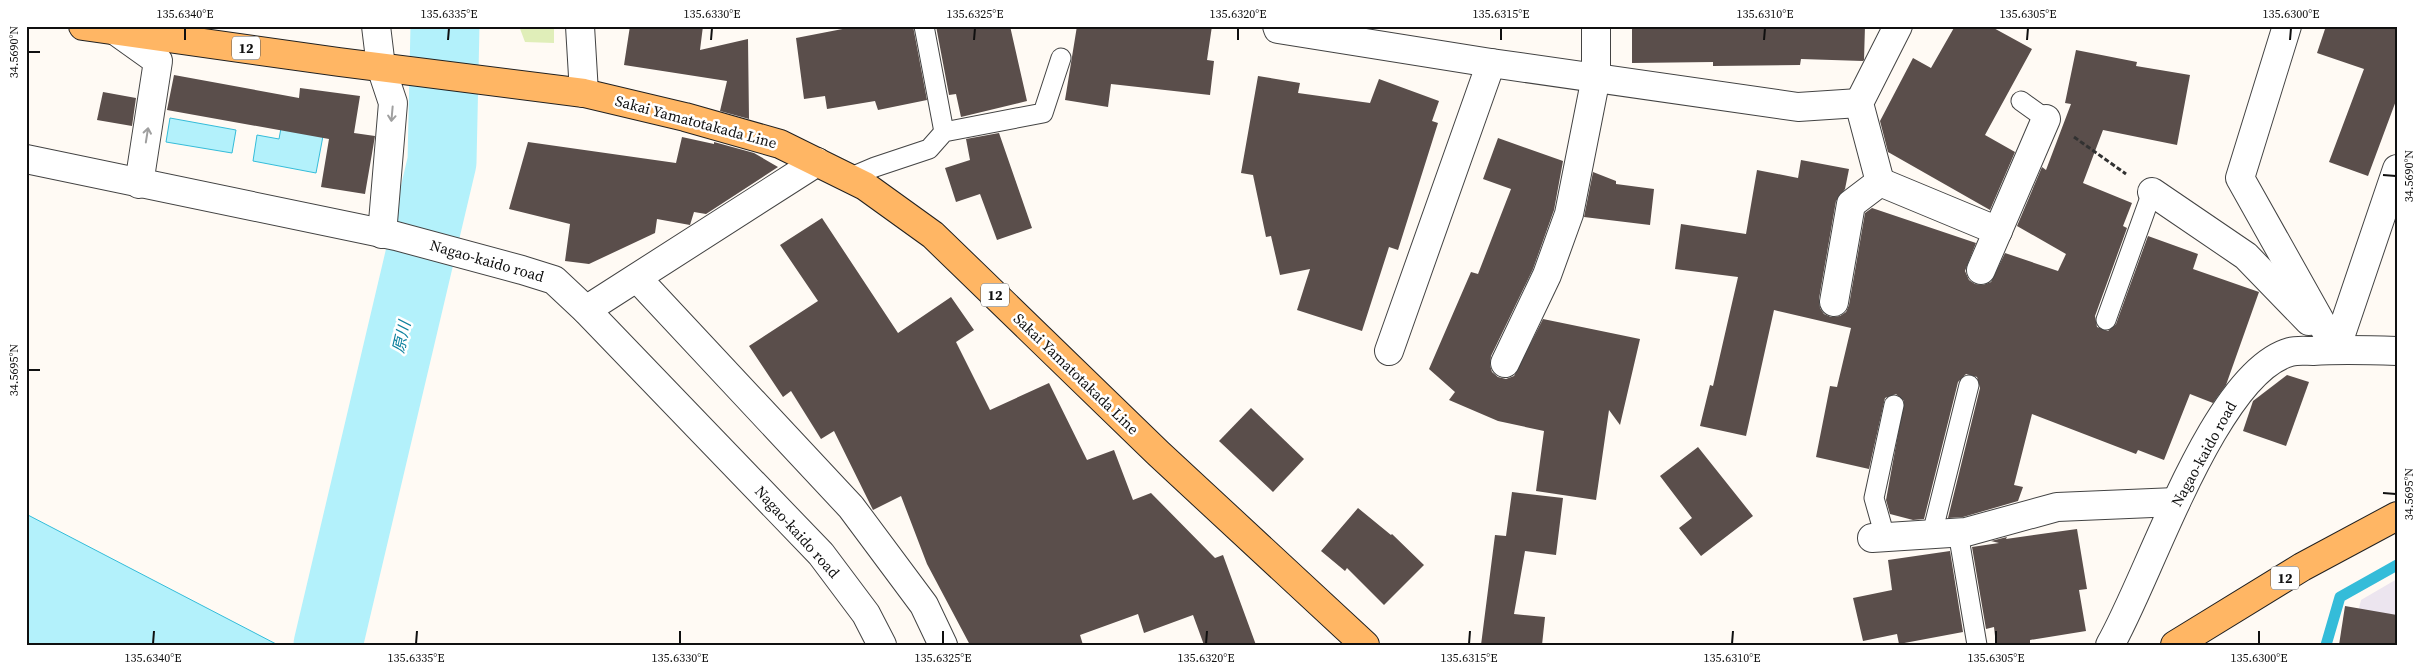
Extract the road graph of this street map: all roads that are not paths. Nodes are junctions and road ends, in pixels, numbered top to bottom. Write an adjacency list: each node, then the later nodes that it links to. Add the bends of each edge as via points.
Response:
1 (83, 26): 9 (main road, Sakai Yamatotakada Line / 12)
2 (376, 26): 12 (street)
3 (580, 26): 14 (street)
4 (924, 26): 18 (lane)
5 (1277, 26): 11 (street, via 1278,29)
6 (1596, 26): 13 (street)
7 (1898, 26): 16 (street)
8 (2287, 26): 33 (street, via 2240,178)
9 (115, 29): 12 (main road, Sakai Yamatotakada Line / 12); 24 (street, one-way to 9, via 158,61)
10 (1061, 58): 18 (lane, via 1043,113)
11 (1491, 63): 13 (street); 34 (street)
12 (381, 67): 14 (main road, Sakai Yamatotakada Line / 12); 27 (street, one-way to 27, via 393,103)
13 (1596, 77): 16 (street, via 1798,107); 36 (street, via 1568,214 1547,275)
14 (584, 93): 20 (main road, Sakai Yamatotakada Line / 12, via 780,144)
15 (2021, 101): 17 (lane)
16 (1859, 103): 23 (street)
17 (2046, 119): 26 (street)
18 (944, 132): 22 (lane, via 929,148)
19 (26, 159): 24 (street, Nagao-kaido road)
20 (818, 162): 22 (main road, Sakai Yamatotakada Line / 12); 29 (street)
21 (2397, 169): 33 (street)
22 (849, 178): 45 (main road, Sakai Yamatotakada Line / 12, via 933,235 1158,453)
23 (1880, 182): 26 (street); 30 (street, via 1851,204)
24 (139, 184): 27 (street, Nagao-kaido road)
25 (2152, 192): 32 (lane); 33 (street, via 2246,256)
26 (1998, 231): 28 (street)
27 (389, 235): 31 (street, Nagao-kaido road, via 554,280)
28 (1982, 270)
29 (637, 278): 31 (street); 44 (street, via 851,506 924,605)
30 (1834, 302)
31 (586, 310): 43 (street, Nagao-kaido road, via 821,554 866,614)
32 (2106, 320)
33 (2336, 349): 35 (street, Nagao-kaido road); 39 (street, Nagao-kaido road, via 2290,352 2261,368 2230,404)
34 (1389, 351)
35 (2397, 352)
36 (1506, 363)
37 (1969, 385): 41 (lane)
38 (1894, 405): 42 (lane, via 1874,498)
39 (2176, 502): 41 (street, via 2057,507); 47 (street, Nagao-kaido road)
40 (2397, 516): 48 (main road, 12, via 2302,567)
41 (1945, 533): 42 (street); 46 (lane)
42 (1878, 537)
43 (882, 645)
44 (943, 645)
45 (1365, 645)
46 (1977, 645)
47 (2110, 645)
48 (2176, 645)

